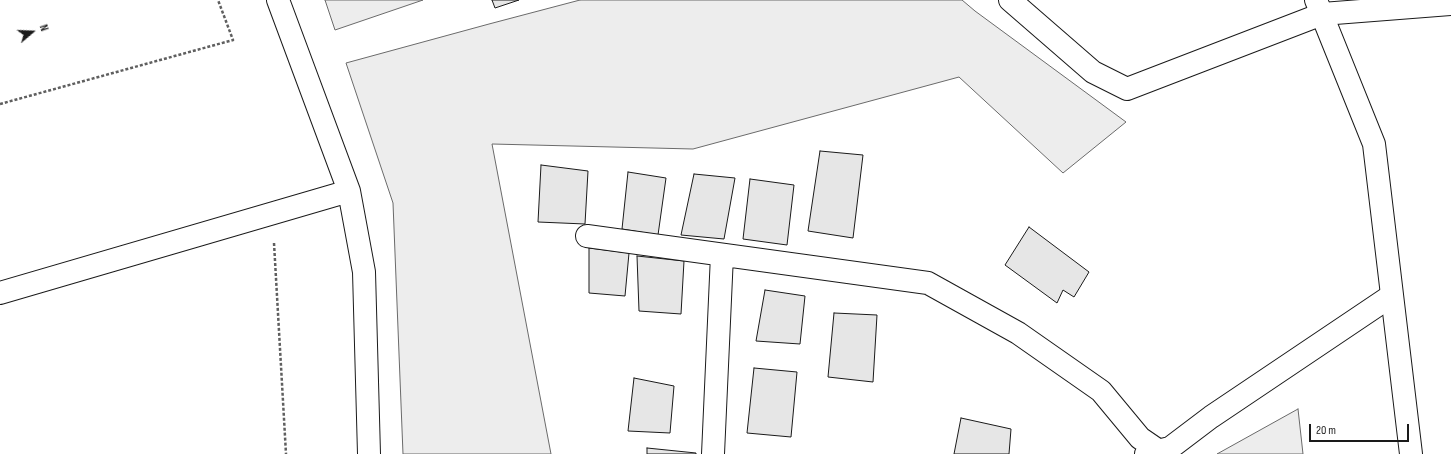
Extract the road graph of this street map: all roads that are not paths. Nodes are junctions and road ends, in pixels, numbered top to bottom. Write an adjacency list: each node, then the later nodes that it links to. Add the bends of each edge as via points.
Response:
1 (278, 0): 5 (street)
2 (1010, 0): 4 (street, via 1093,72 1127,89)
3 (1451, 4): 4 (street)
4 (1319, 7): 9 (street, via 1374,144)
5 (349, 192): 8 (street); 11 (street, via 364,272)
6 (587, 236): 7 (street)
7 (722, 255): 10 (street, via 928,284 1018,333 1101,391); 12 (street)
8 (0, 293)
9 (1391, 296): 10 (street, via 1170,448); 13 (street)
10 (1152, 452)
11 (369, 454)
12 (713, 454)
13 (1411, 454)

